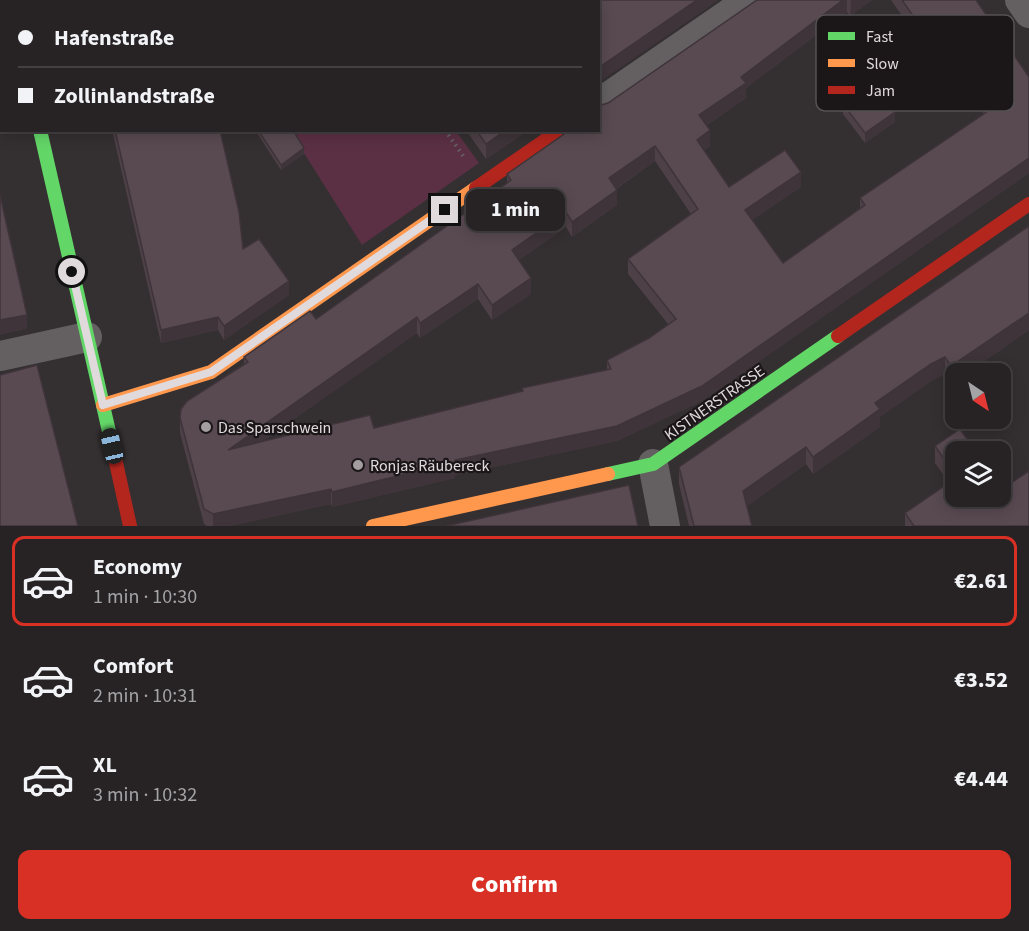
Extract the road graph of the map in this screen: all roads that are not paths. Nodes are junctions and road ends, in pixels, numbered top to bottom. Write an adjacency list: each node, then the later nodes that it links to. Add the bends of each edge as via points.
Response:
1 (749, 0): 4 (street)
2 (1020, 0): 3 (street)
3 (1029, 13)
4 (600, 103)
5 (40, 132): 8 (street)
6 (557, 132): 10 (street, via 211,372)
7 (1029, 204): 11 (street, KISTNERSTRASSE)
8 (87, 337): 9 (street); 10 (street)
9 (0, 356)
10 (103, 405): 12 (street)
11 (653, 464): 13 (street, KISTNERSTRASSE); 14 (street)
12 (130, 526)
13 (373, 526)
14 (665, 526)

